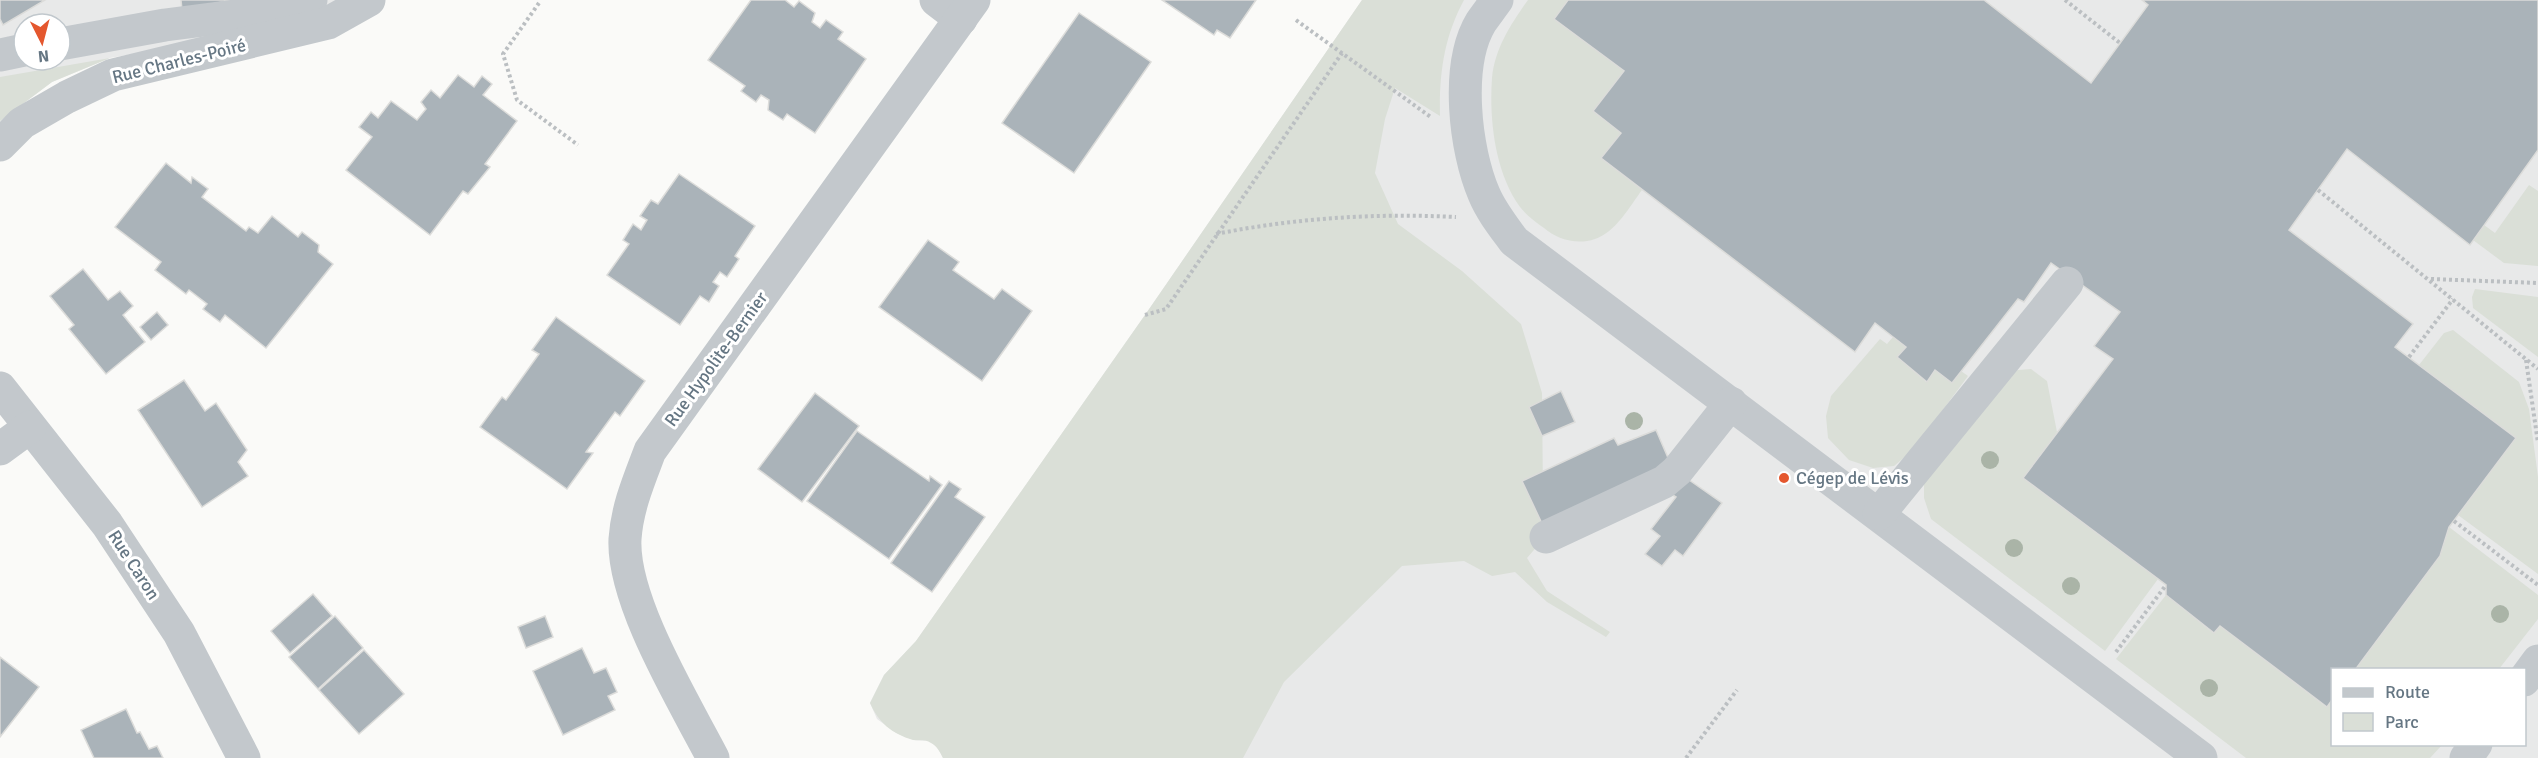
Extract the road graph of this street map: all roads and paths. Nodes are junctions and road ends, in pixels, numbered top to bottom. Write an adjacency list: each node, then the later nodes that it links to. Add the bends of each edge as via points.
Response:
1 (311, 0): 8 (street, via 298,8 165,24)
2 (369, 0): 12 (street, Rue Charles-Poiré, via 328,23 113,75 22,123)
3 (1497, 0): 11 (street, via 1480,24 1470,56 1465,84)
4 (2065, 0): 9 (path)
5 (539, 3): 13 (path, via 503,54 517,100)
6 (957, 6): 40 (street, Rue Hypolite-Bernier, via 650,451 632,499 625,541 631,581 646,627)
7 (1296, 21): 10 (path)
8 (72, 42)
9 (2120, 43)
10 (1342, 52): 11 (path, via 1441,124); 16 (path)
11 (1467, 128): 15 (street, via 1475,168)
12 (0, 145)
13 (578, 145)
14 (2318, 190): 17 (path)
15 (1495, 213): 16 (path, via 1467,218 1356,215 1273,223); 26 (street, via 1514,241)
16 (1216, 234): 21 (path, via 1166,309)
17 (2429, 279): 19 (path); 20 (path)
18 (2067, 283): 30 (street)
19 (2538, 283)
20 (2453, 299): 22 (path); 23 (path)
21 (1145, 315)
22 (2409, 357)
23 (2526, 359): 24 (path); 28 (path)
24 (2538, 369)
25 (0, 388): 27 (street, Rue Caron)
26 (1731, 403): 30 (street); 32 (street, via 1664,482)
27 (30, 427): 29 (street); 39 (street, Rue Caron, via 107,524 172,623)
28 (2538, 443)
29 (0, 449)
30 (1879, 514): 37 (street)
31 (2454, 520): 34 (path)
32 (1546, 537)
33 (2166, 585): 37 (path)
34 (2538, 585)
35 (2538, 662): 36 (street)
36 (2526, 677)
37 (2096, 679): 42 (street)
38 (1737, 690): 41 (path)
39 (244, 758)
40 (713, 758)
41 (1686, 758)
42 (2201, 758)

